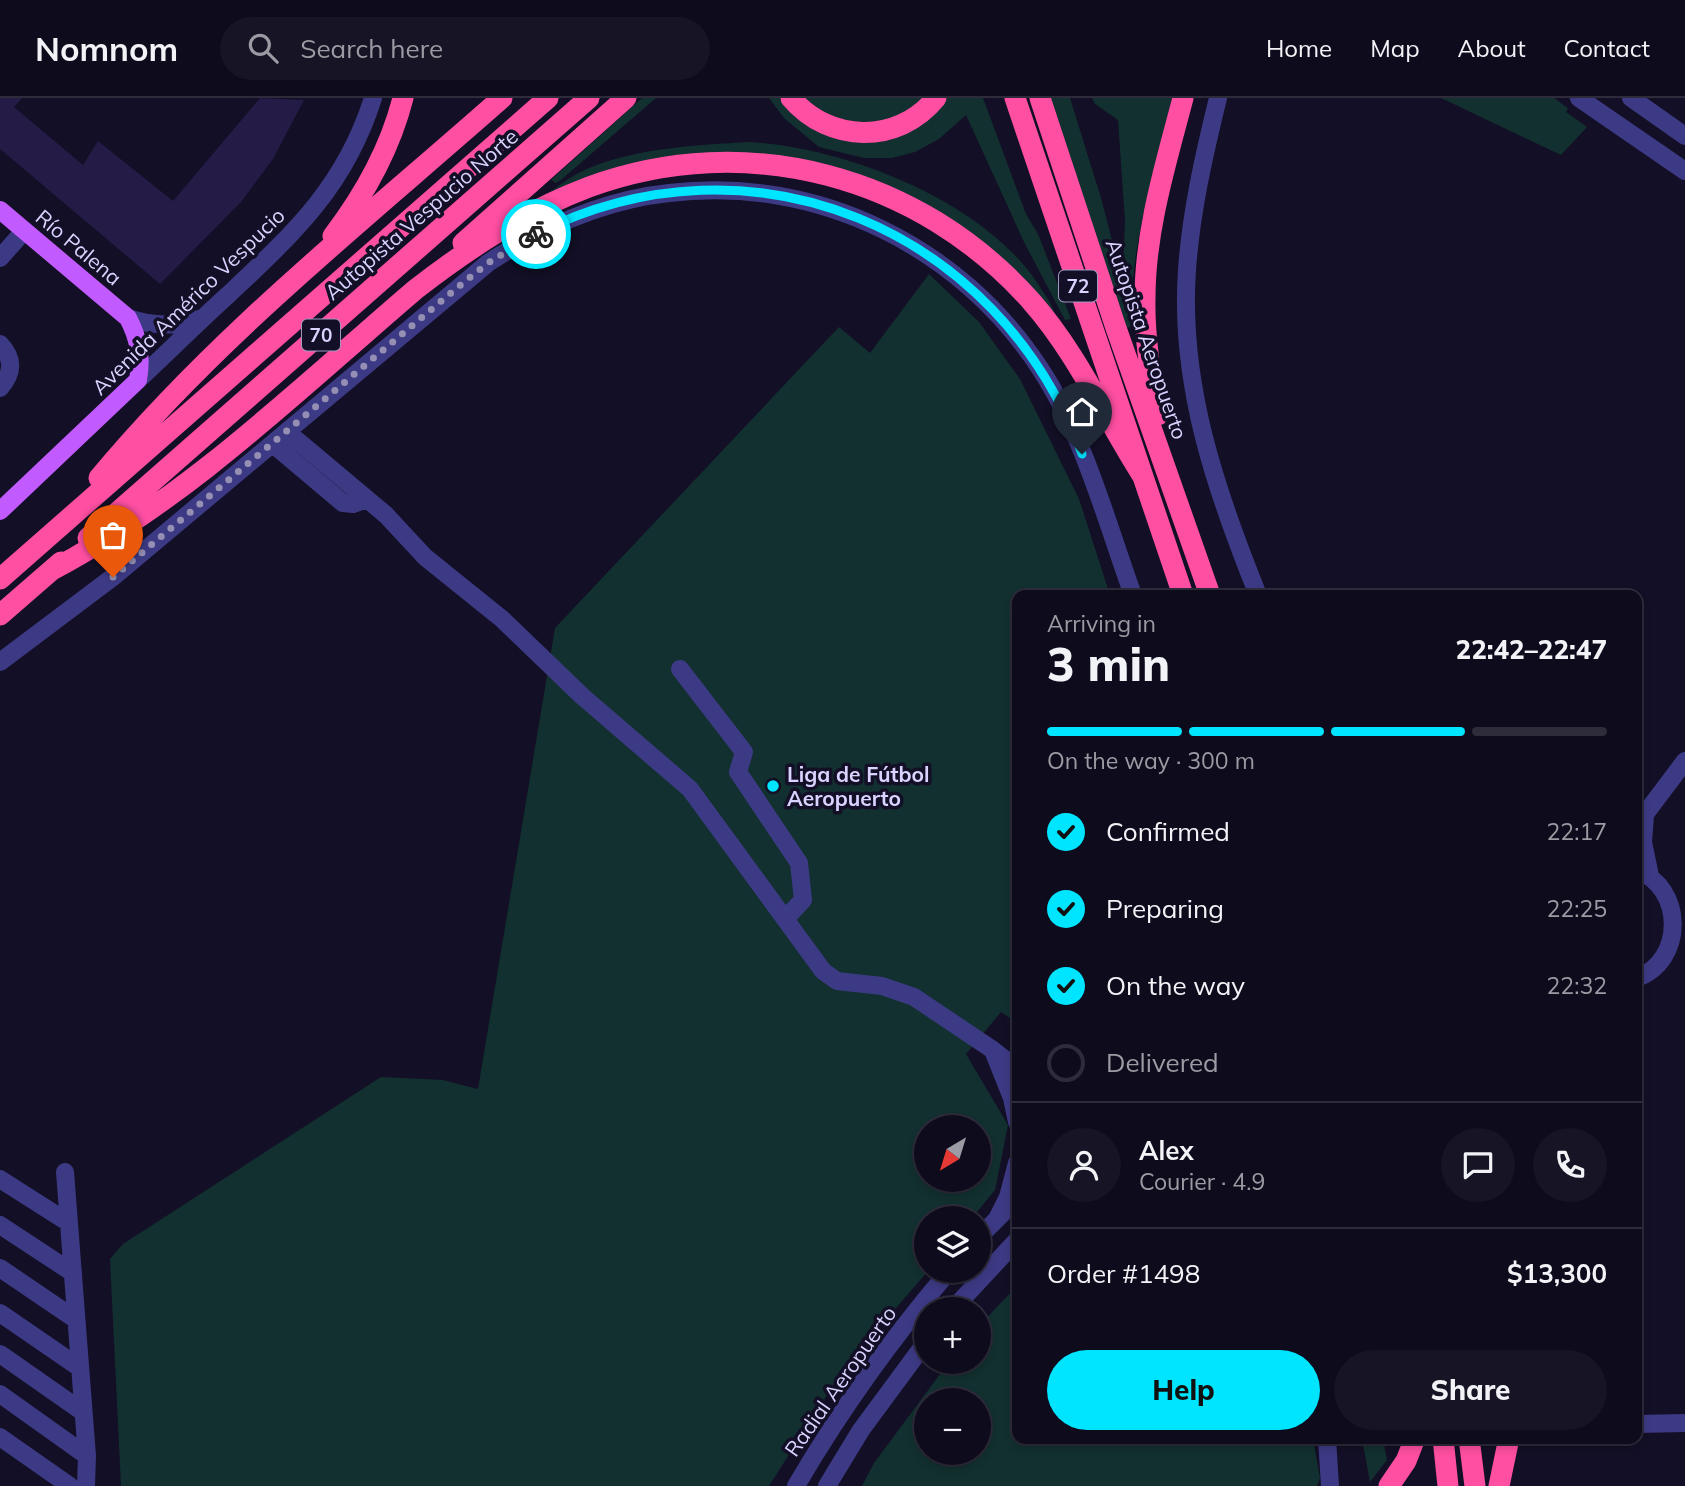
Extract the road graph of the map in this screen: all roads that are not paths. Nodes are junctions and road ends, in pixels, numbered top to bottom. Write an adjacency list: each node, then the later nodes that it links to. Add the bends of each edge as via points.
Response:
1 (373, 98): 24 (street, Avenida Américo Vespucio, via 355,146 317,206)
2 (403, 98): 21 (highway, via 369,182)
3 (502, 98): 21 (highway)
4 (548, 98): 32 (highway, Autopista Vespucio Norte / 70)
5 (589, 98): 33 (highway, Autopista Vespucio Norte / 70)
6 (626, 98): 22 (highway, via 484,222)
7 (791, 98): 8 (highway, via 825,124 863,133 900,126)
8 (936, 98)
9 (1014, 98): 30 (highway, 72)
10 (1040, 98): 29 (highway, Autopista Aeropuerto / 72)
11 (1183, 98): 29 (highway, via 1154,218 1144,297)
12 (1218, 98): 38 (street, via 1189,240 1187,340 1207,455)
13 (1634, 99): 15 (street); 16 (street)
14 (1588, 100): 15 (street)
15 (1612, 122): 17 (street)
16 (1685, 136)
17 (1685, 171)
18 (0, 210): 19 (main road, Río Palena)
19 (24, 231): 20 (street); 23 (main road, Río Palena)
20 (0, 258)
21 (306, 271): 32 (highway, via 157,413)
22 (416, 289): 30 (highway, via 502,229 616,178 674,166 729,163 783,166 835,177 884,194 931,218 975,248 1014,283 1062,341); 33 (highway, via 190,481 126,527)
23 (128, 318): 24 (street, Río Palena, via 168,325); 26 (main road, via 140,348)
24 (202, 318): 26 (street, Avenida Américo Vespucio)
25 (0, 344): 27 (street, via 12,369)
26 (138, 380): 31 (main road, Avenida Américo Vespucio)
27 (0, 388)
28 (280, 438): 35 (street, via 480,270 550,227 615,204 669,192 728,191 786,197 836,209 897,236 970,285 1000,317 1033,358 1062,406); 40 (street, via 113,577); 46 (street, via 343,503 367,499 386,515 425,557 502,619 690,789)
29 (1166, 469): 37 (highway, Autopista Aeropuerto / 72)
30 (1142, 475): 36 (highway, 72)
31 (0, 511)
32 (57, 529): 34 (highway, Autopista Vespucio Norte / 70)
33 (52, 570): 39 (highway, Autopista Vespucio Norte / 70)
34 (0, 579)
35 (1131, 590)
36 (1181, 590)
37 (1208, 590)
38 (1256, 590)
39 (0, 615)
40 (0, 662)
41 (680, 669): 46 (street, via 744,751 738,772 799,863 803,900)
42 (1685, 761): 43 (street)
43 (1642, 820)
44 (1642, 830): 45 (street)
45 (1643, 873): 47 (street, via 1674,889)
46 (785, 919): 49 (street, via 823,971 836,981 883,986 914,997)
47 (1679, 943): 48 (street, via 1656,968)
48 (1642, 975)
49 (993, 1050): 50 (street); 51 (street)
50 (1012, 1065)
51 (1012, 1102)
52 (65, 1172): 57 (street)
53 (0, 1179): 57 (street)
54 (1012, 1182): 56 (street)
55 (1012, 1204): 56 (street)
56 (998, 1217): 58 (street)
57 (69, 1223): 62 (street)
58 (991, 1224)
59 (0, 1225): 62 (street)
60 (1012, 1245): 64 (street)
61 (0, 1268): 66 (street)
62 (73, 1273): 66 (street)
63 (939, 1283): 83 (street, Radial Aeropuerto, via 858,1387)
64 (964, 1297)
65 (0, 1313): 69 (street)
66 (75, 1319): 69 (street)
67 (0, 1354): 71 (street)
68 (914, 1358): 84 (street)
69 (80, 1368): 71 (street)
70 (0, 1394): 80 (street)
71 (83, 1412): 80 (street)
72 (1685, 1423): 73 (street)
73 (1642, 1424)
74 (0, 1437): 81 (street)
75 (1327, 1444): 85 (street)
76 (1413, 1444): 86 (highway)
77 (1444, 1444): 87 (highway)
78 (1470, 1444): 88 (highway)
79 (1508, 1444): 89 (highway)
80 (87, 1456): 82 (street)
81 (70, 1486)
82 (86, 1486)
83 (796, 1486)
84 (827, 1486)
85 (1330, 1486)
86 (1389, 1486)
87 (1448, 1486)
88 (1475, 1486)
89 (1499, 1486)

